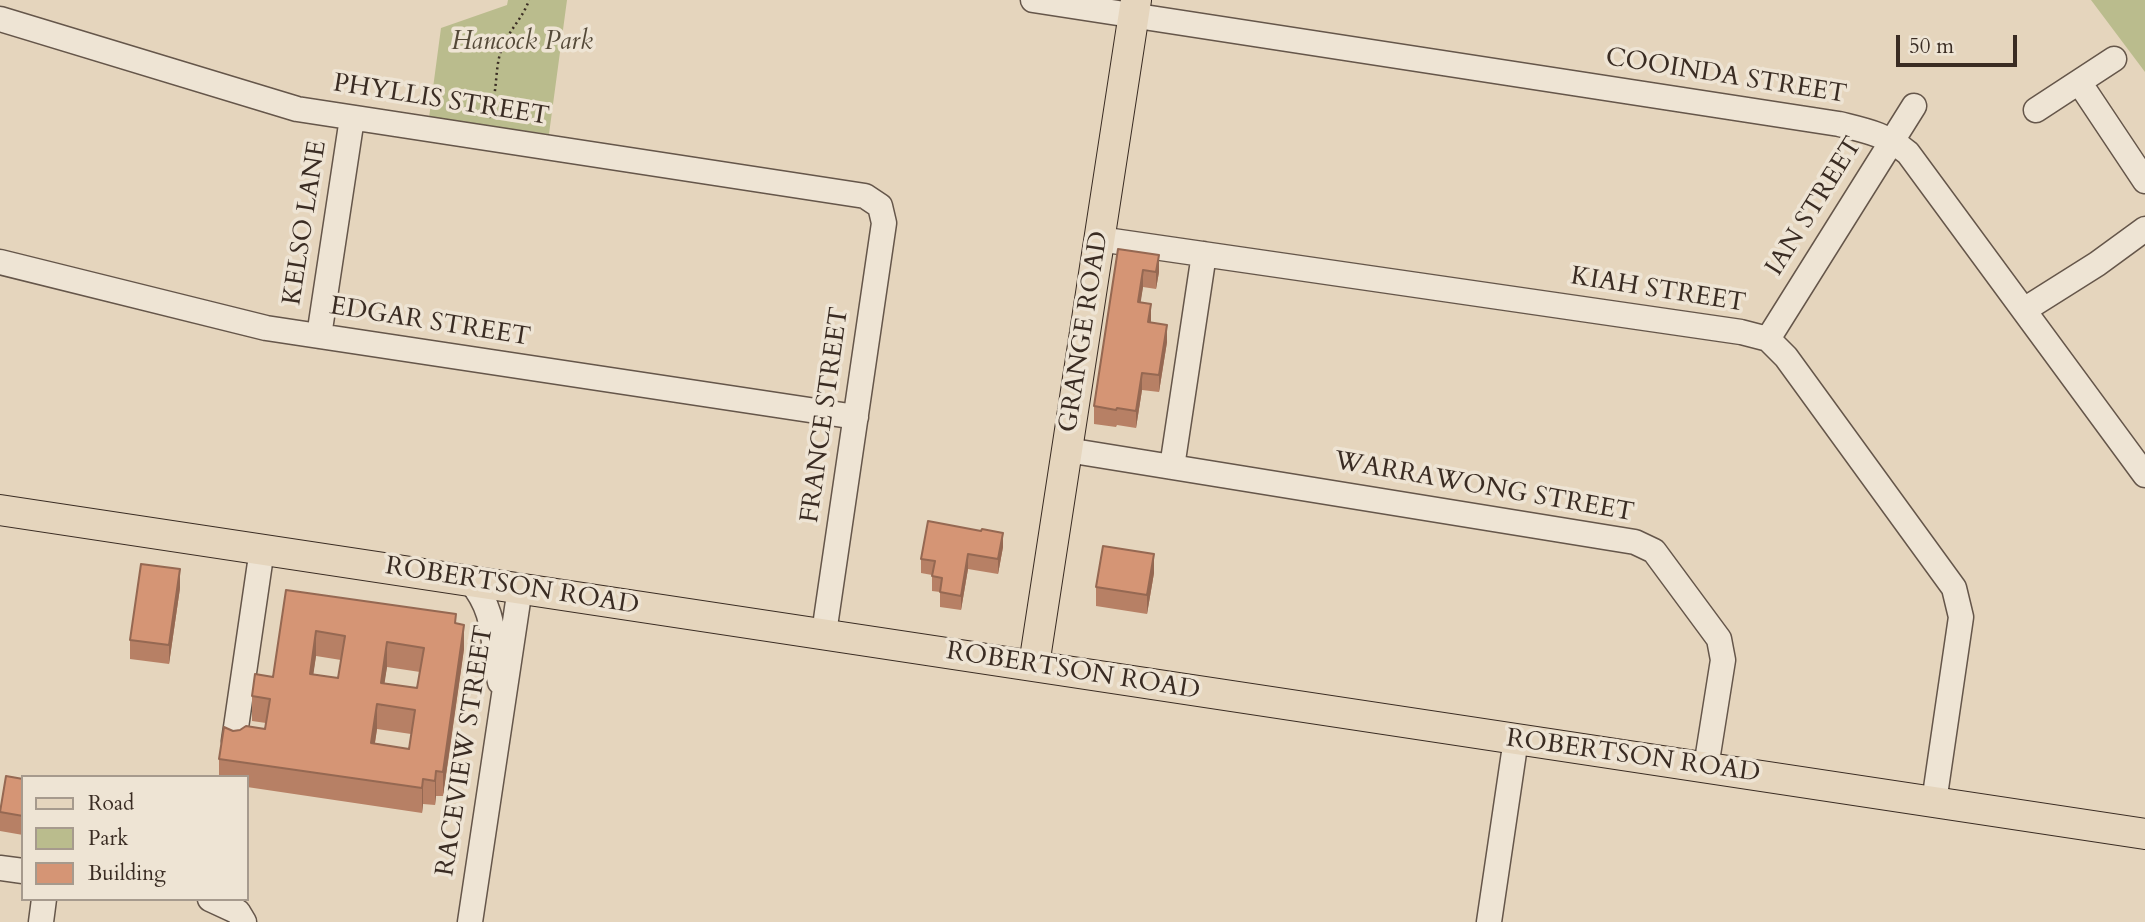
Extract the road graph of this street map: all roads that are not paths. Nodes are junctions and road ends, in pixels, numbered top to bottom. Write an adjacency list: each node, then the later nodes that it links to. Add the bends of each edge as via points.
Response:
1 (1033, 0): 2 (street, COOINDA STREET)
2 (1135, 8): 9 (street, COOINDA STREET, via 1839,124); 13 (main road, GRANGE ROAD)
3 (0, 19): 8 (street, PHYLLIS STREET, via 296,109)
4 (2115, 59): 5 (street)
5 (2079, 82): 7 (street); 10 (street)
6 (1914, 106): 9 (street, IAN STREET)
7 (2036, 110)
8 (352, 118): 11 (street, PHYLLIS STREET, via 865,196); 17 (street, KELSO LANE)
9 (1892, 140): 16 (street, COOINDA STREET, via 1929,180); 18 (street, IAN STREET)
10 (2145, 181)
11 (880, 206): 19 (street, FRANCE STREET, via 884,223)
12 (2145, 229): 16 (street)
13 (1099, 239): 14 (street, KIAH STREET); 20 (main road, GRANGE ROAD)
14 (1204, 254): 18 (street, KIAH STREET); 21 (street)
15 (0, 261): 17 (street, EDGAR STREET, via 266,328)
16 (2024, 310): 22 (street, COOINDA STREET)
17 (319, 336): 19 (street, EDGAR STREET)
18 (1768, 339): 33 (street, KIAH STREET, via 1786,357 1954,588 1961,617)
19 (856, 417): 27 (street, FRANCE STREET)
20 (1067, 450): 21 (street, WARRAWONG STREET); 28 (main road, GRANGE ROAD)
21 (1172, 467): 32 (street, WARRAWONG STREET, via 1635,542 1654,551 1719,639 1723,660)
22 (2145, 475)
23 (0, 510): 24 (main road, ROBERTSON ROAD)
24 (262, 549): 25 (main road, ROBERTSON ROAD); 31 (street)
25 (470, 581): 26 (main road, ROBERTSON ROAD); 29 (street, via 489,608)
26 (520, 588): 27 (main road, ROBERTSON ROAD); 29 (street, RACEVIEW STREET)
27 (824, 633): 28 (main road, ROBERTSON ROAD)
28 (1034, 665): 30 (main road, ROBERTSON ROAD)
29 (504, 699): 41 (street, RACEVIEW STREET)
30 (1516, 739): 32 (main road, ROBERTSON ROAD); 42 (street)
31 (234, 741)
32 (1706, 767): 33 (main road, ROBERTSON ROAD)
33 (1934, 802): 34 (main road, ROBERTSON ROAD)
34 (2145, 834)
35 (0, 868): 36 (street)
36 (21, 871)
37 (44, 901): 39 (street)
38 (213, 901): 40 (street, via 238,912)
39 (41, 922)
40 (244, 922)
41 (470, 922)
42 (1489, 922)

